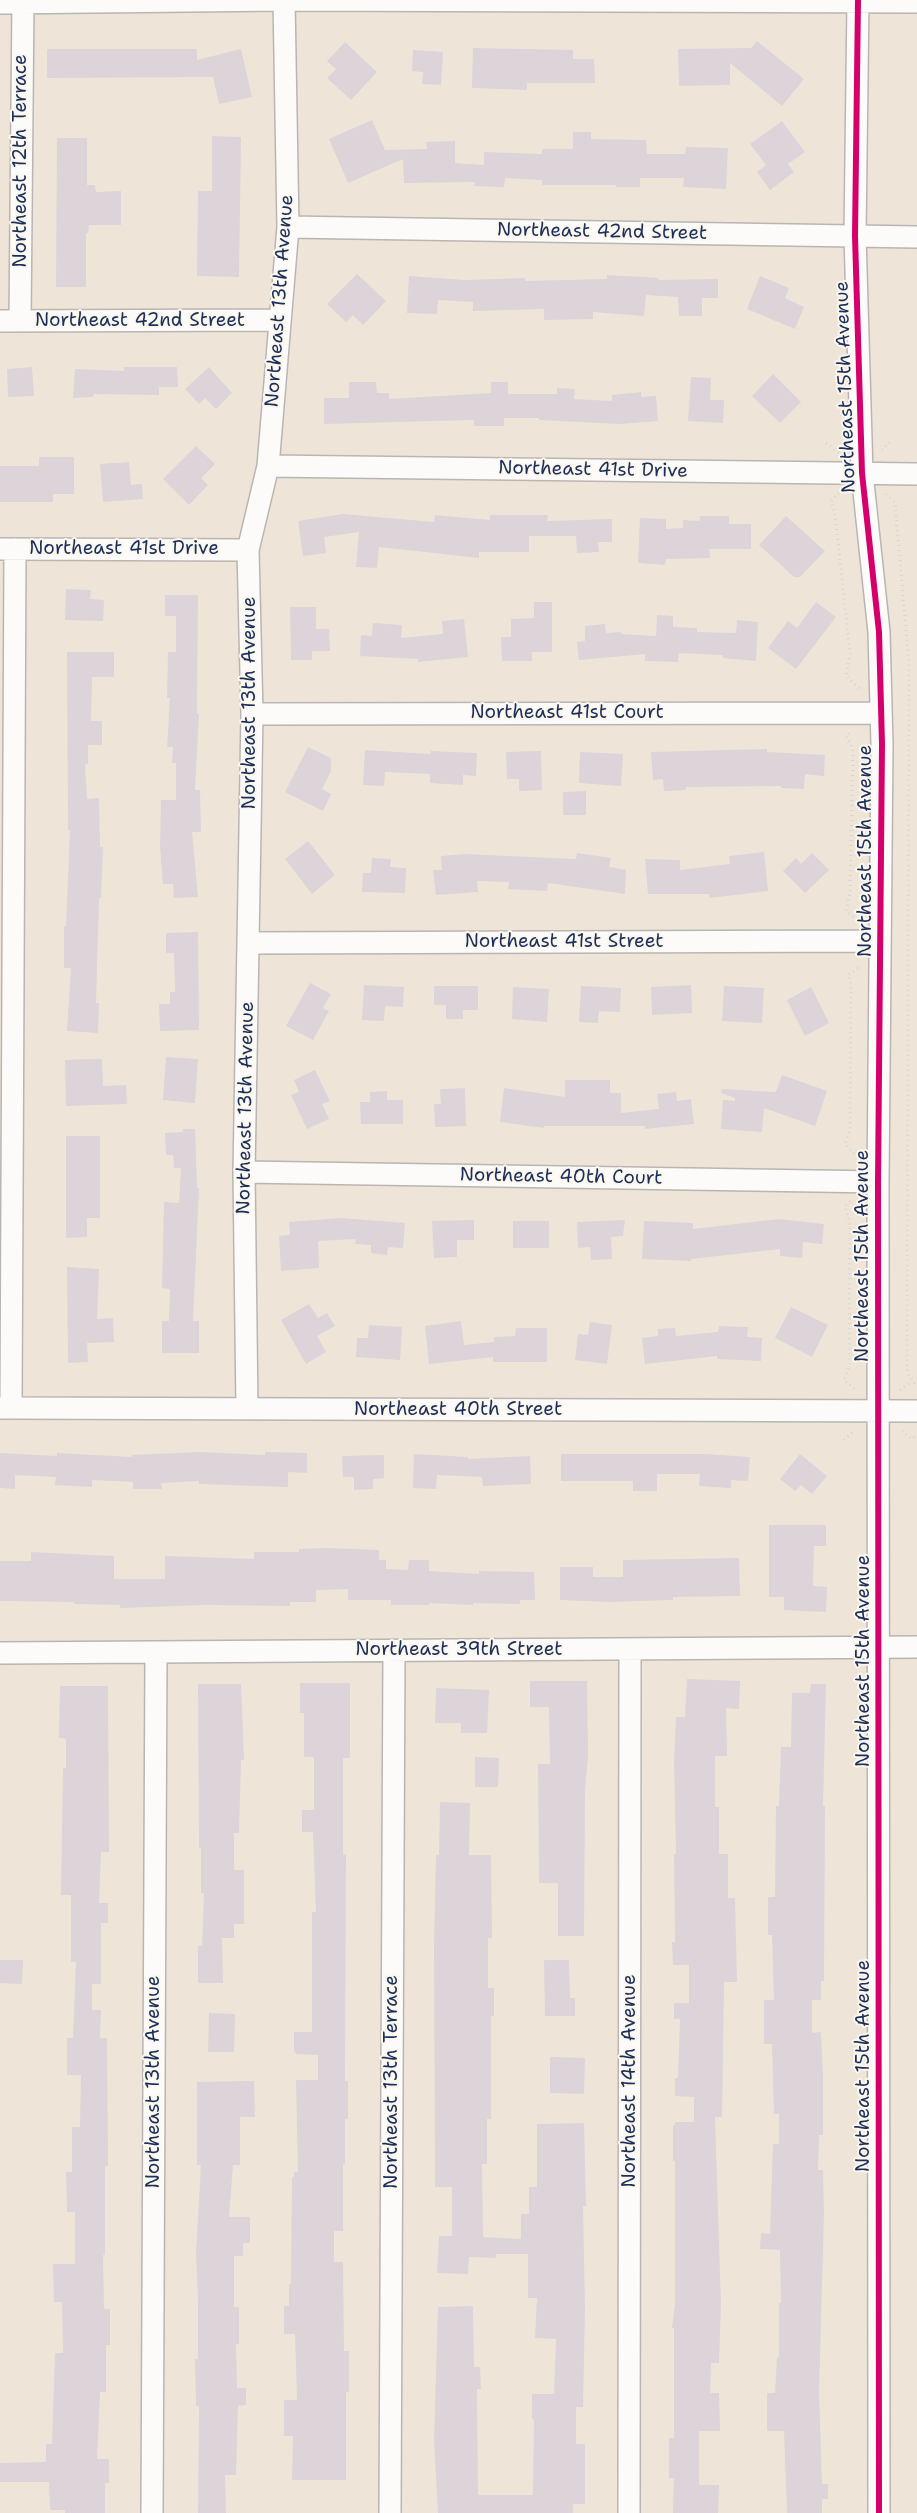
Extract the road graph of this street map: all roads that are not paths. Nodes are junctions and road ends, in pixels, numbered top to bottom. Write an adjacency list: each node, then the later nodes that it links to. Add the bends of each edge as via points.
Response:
1 (284, 0): 2 (street); 4 (street); 7 (street, Northeast 13th Avenue)
2 (510, 0): 3 (street)
3 (858, 1): 5 (street); 8 (street, Northeast 15th Avenue)
4 (23, 2): 6 (street); 11 (street, Northeast 12th Terrace)
5 (917, 2)
6 (0, 3)
7 (288, 227): 8 (street, Northeast 42nd Street); 10 (street, Northeast 13th Avenue)
8 (855, 236): 9 (street, Northeast 42nd Street); 13 (street, Northeast 15th Avenue)
9 (917, 237)
10 (280, 320): 11 (street, Northeast 42nd Street); 12 (street, Northeast 13th Avenue)
11 (10, 321)
12 (268, 466): 13 (street, Northeast 41st Drive); 16 (street, Northeast 13th Avenue)
13 (861, 473): 14 (street, Northeast 41st Drive); 17 (street, Northeast 15th Avenue, via 879,632)
14 (917, 474)
15 (8, 549): 16 (street, Northeast 41st Drive); 23 (street)
16 (248, 550): 18 (street, Northeast 13th Avenue)
17 (881, 713): 18 (street, Northeast 41st Court); 19 (street, Northeast 15th Avenue)
18 (252, 714): 20 (street, Northeast 13th Avenue)
19 (871, 941): 20 (street, Northeast 41st Street); 22 (street, Northeast 15th Avenue)
20 (248, 943): 21 (street, Northeast 13th Avenue)
21 (244, 1172): 22 (street, Northeast 40th Court); 24 (street, Northeast 13th Avenue)
22 (869, 1182): 25 (street, Northeast 15th Avenue)
23 (6, 1408): 24 (street, Northeast 40th Street)
24 (247, 1409): 25 (street, Northeast 40th Street)
25 (878, 1411): 26 (street, Northeast 40th Street); 27 (street, Northeast 15th Avenue)
26 (917, 1411)
27 (879, 1646): 28 (street, Northeast 39th Street); 29 (street, Northeast 39th Street); 36 (street, Northeast 15th Avenue)
28 (917, 1647)
29 (630, 1649): 30 (street, Northeast 39th Street); 35 (street, Northeast 14th Avenue)
30 (394, 1650): 31 (street, Northeast 39th Street); 34 (street, Northeast 13th Terrace)
31 (156, 1652): 32 (street, Northeast 39th Street); 33 (street, Northeast 13th Avenue)
32 (0, 1653)
33 (152, 2513)
34 (390, 2513)
35 (629, 2513)
36 (879, 2513)

